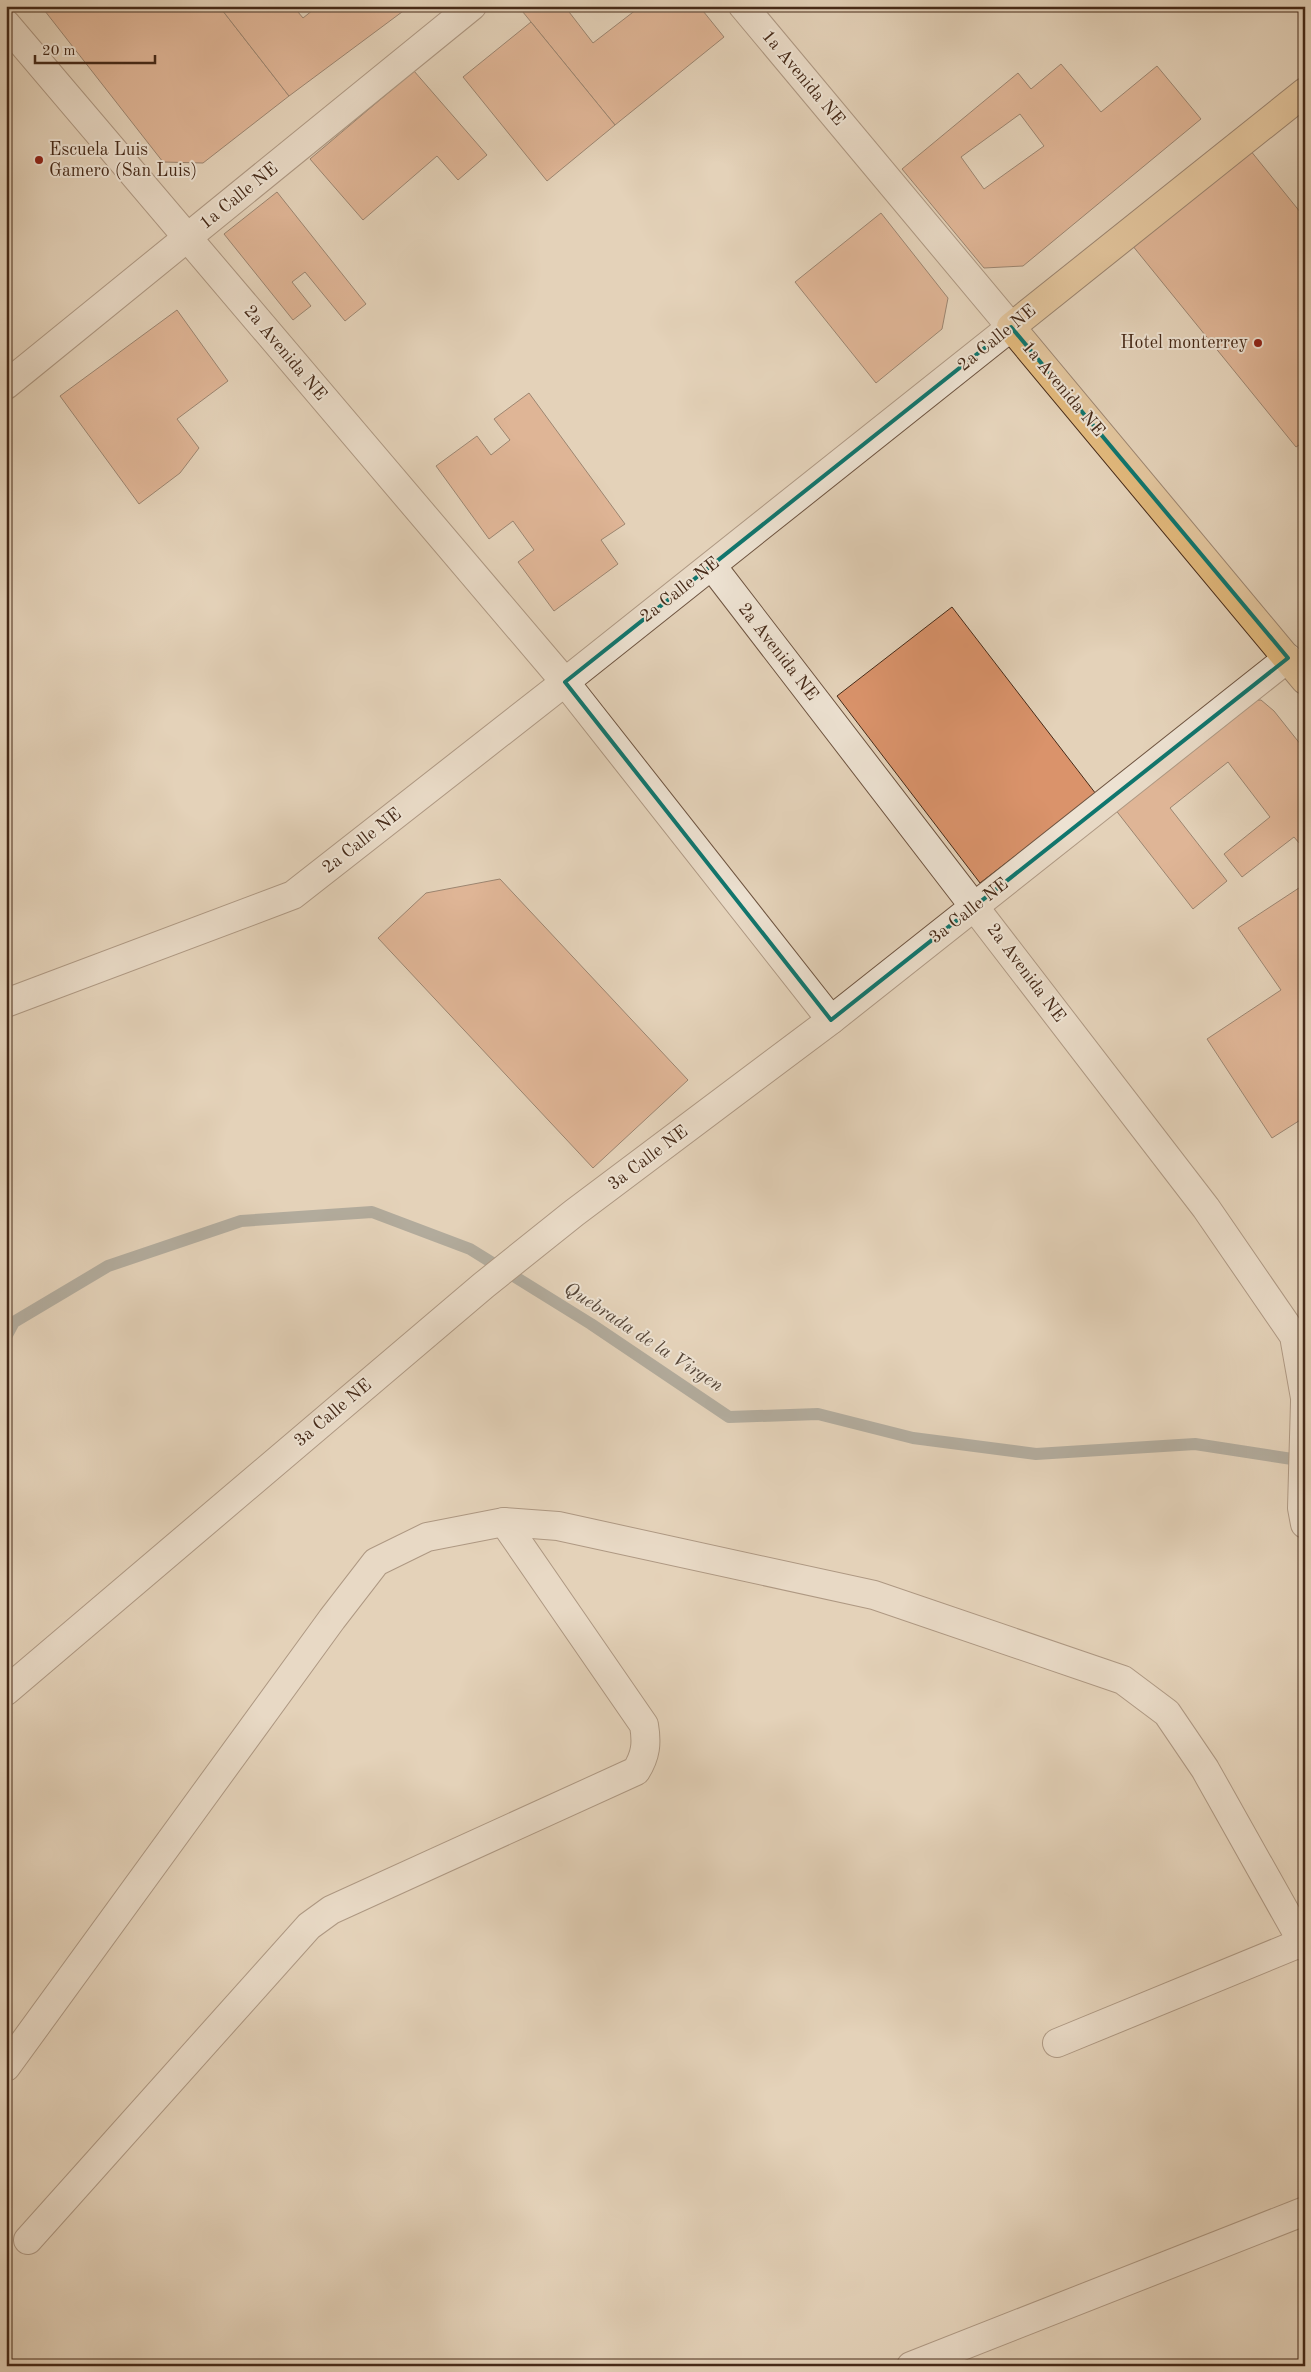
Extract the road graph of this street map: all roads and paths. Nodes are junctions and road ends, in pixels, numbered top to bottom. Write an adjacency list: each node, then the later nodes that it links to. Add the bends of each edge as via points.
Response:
1 (472, 6): 5 (street, 1a Calle NE)
2 (743, 6): 6 (street, 1a Avenida NE)
3 (6, 24): 5 (street, 2a Avenida NE)
4 (1305, 92): 6 (main road, 2a Calle NE)
5 (188, 238): 7 (street, 1a Calle NE); 11 (street, 2a Avenida NE)
6 (1011, 327): 8 (street, 2a Calle NE); 9 (main road, 1a Avenida NE)
7 (6, 385)
8 (712, 566): 11 (street, 2a Calle NE); 12 (street, 2a Avenida NE)
9 (1296, 651): 10 (main road, 1a Avenida NE); 12 (street, 3a Calle NE)
10 (1305, 680)
11 (565, 682): 13 (street, 2a Calle NE, via 293,895); 14 (street, 2a Avenida NE)
12 (975, 906): 14 (street, 3a Calle NE); 15 (street, 2a Avenida NE)
13 (6, 1003)
14 (831, 1020): 20 (street, 3a Calle NE, via 574,1213 484,1285)
15 (1299, 1333): 16 (street, 2a Avenida NE)
16 (1305, 1398)
17 (1305, 1402): 18 (street)
18 (1304, 1516)
19 (504, 1522): 21 (street, via 558,1526 874,1596 1124,1680 1167,1713 1205,1769); 23 (street, via 427,1537 376,1562); 25 (street, via 644,1725 644,1758 636,1771 331,1910 309,1926)
20 (6, 1691)
21 (1304, 1943): 22 (street)
22 (1057, 2043)
23 (6, 2067)
24 (1305, 2212): 26 (street)
25 (28, 2240)
26 (911, 2366)

